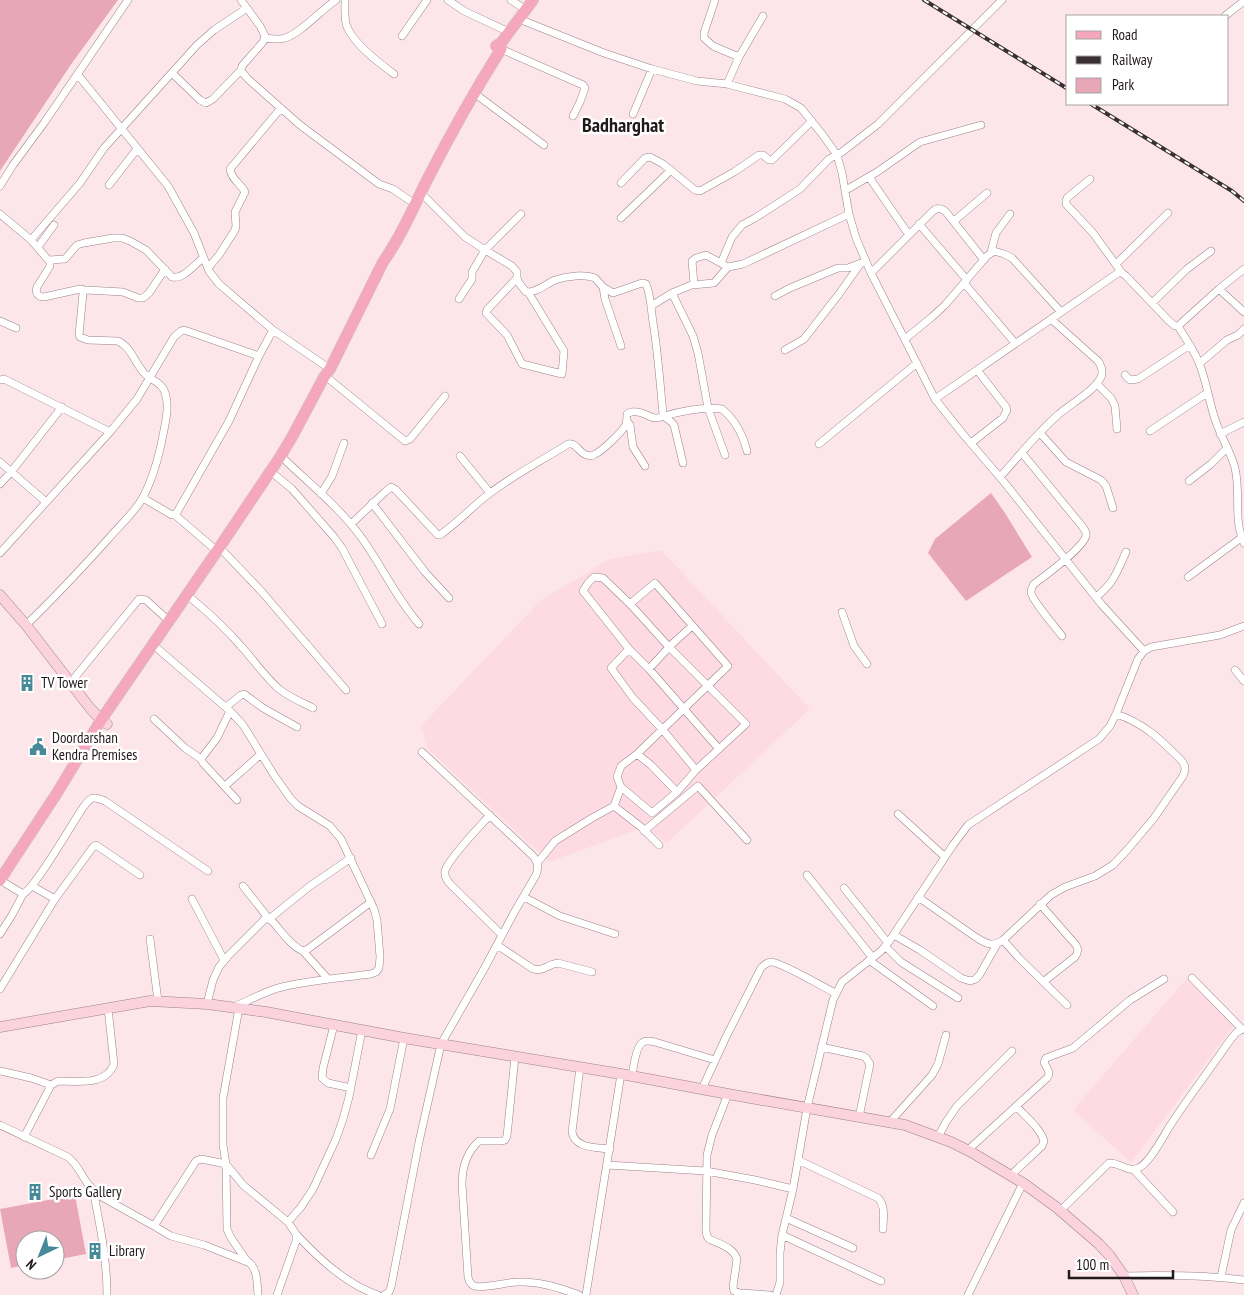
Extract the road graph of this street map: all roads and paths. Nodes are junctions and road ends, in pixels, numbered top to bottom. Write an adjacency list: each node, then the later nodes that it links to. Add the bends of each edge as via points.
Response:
1 (128, 0): 25 (street)
2 (241, 0): 12 (street)
3 (336, 0): 18 (street, via 294,34 280,39)
4 (345, 0): 24 (street, via 347,27 351,34 371,57)
5 (427, 0): 17 (street)
6 (448, 0): 16 (street)
7 (511, 0): 13 (street)
8 (533, 0): 13 (main road)
9 (714, 0): 20 (street, via 704,38)
10 (1002, 0): 36 (street, via 878,124)
11 (1244, 1): 14 (street)
12 (247, 8): 18 (street); 23 (street, via 214,30)
13 (522, 14): 16 (main road); 21 (street, via 604,53)
14 (1226, 15)
15 (763, 16): 20 (street)
16 (509, 32): 19 (main road)
17 (402, 36)
18 (265, 38): 22 (street)
19 (501, 46): 27 (main road); 30 (street, via 583,84 584,93); 46 (main road, via 496,46 464,95)
20 (739, 58): 26 (street)
21 (652, 69): 26 (street, via 697,81); 29 (street)
22 (241, 70): 23 (street, via 206,103); 28 (street)
23 (172, 73): 33 (street)
24 (394, 74)
25 (78, 75): 33 (street); 42 (street)
26 (727, 84): 31 (street, via 792,102)
27 (474, 93): 34 (street); 44 (main road)
28 (281, 108): 46 (street, via 379,184); 70 (street, via 230,169 245,192 235,212 233,233)
29 (633, 114)
30 (573, 116)
31 (812, 121): 36 (street); 37 (street, via 772,160 761,154 700,191)
32 (981, 125): 38 (street, via 920,142)
33 (122, 128): 35 (street); 57 (street)
34 (544, 145)
35 (137, 149): 41 (street); 62 (street, via 168,186 194,233)
36 (837, 155): 43 (street); 67 (street, via 800,189 742,225 732,237)
37 (670, 170): 40 (street, via 647,157); 52 (street)
38 (869, 177): 43 (street); 56 (street)
39 (1090, 179): 68 (street, via 1067,198 1066,204)
40 (621, 183)
41 (109, 185)
42 (0, 186)
43 (846, 190): 50 (street)
44 (420, 192): 59 (street, via 460,232); 65 (main road, via 393,249)
45 (987, 193): 53 (street)
46 (409, 200): 65 (main road, via 387,245)
47 (1168, 213): 68 (street)
48 (0, 214): 57 (street)
49 (521, 214): 59 (street)
50 (849, 214): 66 (street); 69 (street, via 742,264)
51 (1010, 214): 61 (street, via 996,234)
52 (621, 218)
53 (954, 221): 54 (street, via 939,208); 64 (street)
54 (919, 224): 56 (street); 76 (street)
55 (54, 225): 58 (street)
56 (909, 235): 73 (street)
57 (31, 240): 58 (street)
58 (38, 247): 63 (street)
59 (485, 250): 75 (street, via 512,266); 84 (street)
60 (1211, 250): 85 (street)
61 (991, 252): 64 (street); 87 (street, via 1012,258)
62 (203, 258): 70 (street); 72 (street, via 177,278)
63 (49, 260): 72 (street, via 65,260 74,248 84,243 122,238 146,250); 80 (street, via 50,266 36,289 38,296)
64 (984, 260): 76 (street)
65 (383, 262): 104 (main road)
66 (864, 262): 73 (street); 83 (street, via 838,268); 99 (street, via 804,339)
67 (721, 263): 69 (street); 77 (street, via 703,255 694,259)
68 (1116, 264): 74 (street)
69 (728, 267): 77 (street, via 714,283)
70 (208, 268): 94 (street, via 218,284)
71 (1244, 268): 79 (street)
72 (165, 269): 80 (street, via 143,298 123,292)
73 (871, 273): 95 (street)
74 (1122, 273): 85 (street); 87 (street)
75 (517, 278): 81 (street); 81 (street, via 486,313 505,332 522,364 562,374 564,351)
76 (966, 282): 95 (street, via 939,311); 96 (street)
77 (692, 285): 82 (street)
78 (603, 287): 81 (street, via 595,278 585,276 556,280); 86 (street, via 615,293 643,283 647,286); 98 (street)
79 (1219, 289): 88 (street); 91 (street)
80 (83, 291): 106 (street, via 80,338 120,342)
81 (528, 292)
82 (672, 293): 86 (street); 113 (street, via 693,336)
83 (775, 296)
84 (459, 299)
85 (1152, 302): 91 (street, via 1173,325)
86 (651, 306): 114 (street)
87 (1061, 312): 89 (street)
88 (1244, 312)
89 (1052, 319): 96 (street); 108 (street, via 1098,361 1102,371)
90 (0, 321): 92 (street)
91 (1178, 326): 97 (street)
92 (16, 328)
93 (1244, 329): 102 (street)
94 (273, 330): 100 (street); 104 (street)
95 (905, 339): 101 (street)
96 (1015, 343): 103 (street)
97 (1190, 345): 102 (street); 105 (street, via 1138,379 1130,380)
98 (621, 346)
99 (785, 350)
100 (259, 356): 106 (street, via 181,331); 145 (street, via 229,421)
101 (917, 363): 111 (street); 124 (street)
102 (1200, 363): 109 (street)
103 (977, 370): 111 (street); 122 (street, via 1007,410 1003,418)
104 (330, 374): 110 (street, via 405,441); 130 (main road, via 308,422); 148 (main road, via 324,377 292,437)
105 (1125, 375)
106 (150, 378): 119 (street); 141 (street, via 162,387 167,415 159,452)
107 (0, 380): 112 (street, via 4,379)
108 (1096, 384): 117 (street, via 1115,406); 120 (street)
109 (1207, 394): 118 (street); 121 (street)
110 (446, 396)
111 (935, 399): 122 (street)
112 (62, 407): 119 (street); 134 (street)
113 (708, 408): 114 (street); 126 (street, via 722,409 733,420); 128 (street)
114 (664, 416): 115 (street, via 654,418 635,411 628,413); 132 (street, via 674,425)
115 (627, 421): 133 (street, via 633,447); 139 (street, via 597,454 586,455 574,444 568,444)
116 (1244, 422): 121 (street)
117 (1117, 429)
118 (1150, 431)
119 (110, 432): 142 (street)
120 (1040, 433): 127 (street); 144 (street, via 1066,462 1101,480)
121 (1220, 434): 125 (street)
122 (971, 443): 136 (street)
123 (344, 444): 140 (street, via 335,470)
124 (819, 444)
125 (1227, 448): 137 (street); 147 (street, via 1235,470)
126 (747, 451)
127 (1022, 453): 136 (street); 151 (street, via 1086,533)
128 (724, 455)
129 (460, 456): 139 (street)
130 (285, 460): 135 (main road); 140 (street)
131 (0, 462): 134 (street)
132 (683, 463)
133 (645, 466)
134 (11, 472): 138 (street); 142 (street)
135 (275, 475): 148 (main road); 160 (street, via 292,489 342,548)
136 (1000, 477): 151 (street)
137 (1189, 481)
138 (0, 484)
139 (490, 493): 143 (street, via 440,535 392,487)
140 (321, 494): 146 (street)
141 (143, 498): 145 (street); 162 (street)
142 (46, 502): 150 (street)
143 (372, 503): 146 (street); 155 (street)
144 (1113, 508)
145 (175, 515): 148 (street)
146 (351, 524): 161 (street)
147 (1243, 540): 152 (street)
148 (220, 552): 156 (main road); 159 (main road); 176 (street, via 262,592)
149 (1126, 552): 154 (street, via 1110,584)
150 (0, 553)
151 (1065, 560): 154 (street); 165 (street, via 1034,584 1030,594)
152 (1188, 577)
153 (0, 595): 162 (street)
154 (1096, 597): 169 (street)
155 (449, 598)
156 (192, 599): 167 (main road); 177 (street, via 241,645 279,689)
157 (630, 604): 163 (street, via 654,583); 166 (street); 168 (street, via 603,578 594,577 583,592)
158 (842, 612): 170 (street, via 854,646)
159 (169, 621): 174 (street, via 146,600 139,599); 182 (main road)
160 (382, 624)
161 (419, 624)
162 (26, 625): 174 (street)
163 (692, 626): 166 (street); 175 (street, via 728,666)
164 (1244, 626): 169 (street, via 1220,635)
165 (1062, 636)
166 (669, 647): 171 (street); 175 (street)
167 (158, 649): 178 (street); 182 (main road)
168 (629, 649): 171 (street); 184 (street, via 611,668)
169 (1144, 651): 180 (street)
170 (867, 664)
171 (648, 669): 179 (street)
172 (1235, 670): 173 (street)
173 (1244, 681)
174 (70, 682): 182 (street)
175 (708, 686): 179 (street); 185 (street, via 746,724)
176 (346, 690)
177 (313, 708)
178 (228, 709): 183 (street, via 244,694); 187 (street, via 243,725); 189 (street, via 217,738)
179 (683, 709): 184 (street); 185 (street)
180 (1116, 714): 201 (street, via 1110,726 1092,744 968,825); 217 (street, via 1150,732 1181,760 1186,770 1154,818 1113,865 1057,891)
181 (154, 719): 189 (street)
182 (104, 722): 207 (main road)
183 (297, 727)
184 (662, 729): 188 (street); 190 (street)
185 (719, 749): 190 (street)
186 (422, 752): 197 (street)
187 (261, 754): 191 (street); 202 (street, via 291,799 330,826)
188 (637, 754): 192 (street, via 620,766 617,778); 193 (street)
189 (202, 759): 191 (street)
190 (696, 770): 193 (street)
191 (224, 786): 194 (street)
192 (622, 787): 193 (street, via 652,813); 195 (street)
193 (677, 792)
194 (238, 800)
195 (614, 806): 198 (street); 203 (street, via 555,840)
196 (898, 814): 201 (street)
197 (490, 815): 203 (street); 221 (street, via 454,856 445,872 451,886)
198 (644, 831): 199 (street, via 698,786); 200 (street)
199 (747, 840)
200 (659, 845)
201 (944, 857): 213 (street)
202 (351, 858): 216 (street); 218 (street)
203 (538, 862): 212 (street, via 536,875)
204 (208, 871): 208 (street, via 105,801 94,798 82,808)
205 (140, 875): 214 (street, via 96,845)
206 (807, 875): 228 (street)
207 (2, 884): 211 (street)
208 (32, 886): 211 (street); 214 (street)
209 (244, 886): 218 (street)
210 (844, 888): 225 (street)
211 (23, 894): 219 (street)
212 (524, 897): 220 (street, via 560,916); 221 (street)
213 (918, 897): 222 (street); 224 (street, via 985,943)
214 (55, 899): 235 (street)
215 (192, 899): 229 (street)
216 (371, 902): 227 (street); 232 (street, via 377,920 379,968 371,974)
217 (1040, 904): 224 (street); 234 (street, via 1078,949 1075,958)
218 (269, 919): 227 (street); 229 (street, via 262,921)
219 (0, 934)
220 (615, 934)
221 (502, 935): 226 (street)
222 (894, 935): 224 (street, via 970,981 980,974); 225 (street)
223 (150, 939): 238 (street)
224 (1000, 942): 234 (street)
225 (887, 944): 228 (street); 237 (street, via 901,962)
226 (497, 945): 230 (street, via 538,971 558,963); 250 (street)
227 (303, 951): 232 (street)
228 (870, 959): 236 (street, via 842,982); 241 (street)
229 (224, 960): 239 (street, via 213,980)
230 (592, 972)
231 (1192, 978): 246 (street)
232 (328, 979): 243 (street, via 276,989)
233 (1164, 979): 262 (street, via 1130,1000 1073,1048 1046,1058 1044,1062 1049,1076)
234 (1043, 982): 240 (street)
235 (0, 989)
236 (835, 993): 251 (street); 254 (street, via 782,966 770,962 765,964)
237 (958, 998)
238 (158, 1001): 239 (street); 242 (street)
239 (207, 1004): 243 (street)
240 (1067, 1005)
241 (933, 1006)
242 (108, 1008): 245 (street); 258 (street, via 114,1064 111,1071 96,1080 58,1081)
243 (236, 1008): 244 (street); 273 (street, via 223,1098)
244 (334, 1025): 247 (street); 259 (street, via 322,1078 328,1084)
245 (0, 1027)
246 (1243, 1027): 275 (street, via 1145,1162)
247 (362, 1030): 249 (street); 259 (street)
248 (946, 1035): 265 (street, via 932,1076)
249 (404, 1038): 250 (street); 271 (street, via 390,1109)
250 (441, 1044): 253 (street); 301 (street, via 389,1292)
251 (821, 1047): 263 (street); 264 (street, via 863,1056 869,1061)
252 (1012, 1051): 268 (street, via 957,1106)
253 (515, 1057): 255 (street); 302 (street, via 507,1136 502,1141 479,1141 463,1169 469,1283 478,1287 527,1282)
254 (715, 1060): 257 (street, via 645,1042 639,1047); 260 (street)
255 (580, 1067): 257 (street); 269 (street, via 573,1138 582,1145)
256 (0, 1071): 258 (street)
257 (626, 1075): 260 (street); 269 (street)
258 (51, 1086): 267 (street)
259 (351, 1088): 285 (street, via 340,1128 322,1171 307,1200)
260 (702, 1089): 261 (street)
261 (728, 1094): 263 (street); 276 (street, via 710,1140)
262 (1016, 1106): 270 (street); 277 (street, via 1044,1141)
263 (807, 1108): 264 (street); 272 (street)
264 (859, 1117): 265 (street)
265 (890, 1122): 268 (street)
266 (0, 1125): 267 (street)
267 (24, 1137): 280 (street, via 73,1161)
268 (938, 1137): 270 (street)
269 (610, 1149): 274 (street)
270 (968, 1150): 277 (street)
271 (371, 1155)
272 (798, 1160): 279 (street); 287 (street, via 878,1198 884,1208)
273 (226, 1164): 285 (street, via 243,1185); 286 (street, via 196,1161); 291 (street, via 227,1229)
274 (607, 1165): 276 (street); 303 (street)
275 (1134, 1170): 282 (street, via 1109,1163); 283 (street)
276 (706, 1171): 279 (street); 304 (street, via 706,1231 709,1238 735,1254 734,1290)
277 (1010, 1176): 278 (street)
278 (1023, 1183): 282 (street); 306 (street)
279 (793, 1189): 284 (street)
280 (93, 1190): 286 (street); 297 (street, via 102,1234)
281 (1244, 1203): 293 (street, via 1231,1230)
282 (1060, 1210): 292 (street, via 1099,1244)
283 (1173, 1212)
284 (786, 1218): 289 (street); 290 (street)
285 (288, 1222): 288 (street)
286 (154, 1226): 291 (street, via 176,1238)
287 (883, 1229)
288 (296, 1234): 296 (street, via 312,1252); 299 (street)
289 (782, 1235): 295 (street); 305 (street, via 780,1282)
290 (853, 1248)
291 (247, 1261): 298 (street, via 255,1271)
292 (1124, 1276): 293 (street); 307 (street)
293 (1221, 1277): 294 (street)
294 (1244, 1280)
295 (881, 1281)
296 (365, 1292): 300 (street)
297 (107, 1295)
298 (258, 1295)
299 (277, 1295)
300 (378, 1295)
301 (384, 1295)
302 (579, 1295)
303 (586, 1295)
304 (770, 1295)
305 (776, 1295)
306 (968, 1295)
307 (1133, 1295)

